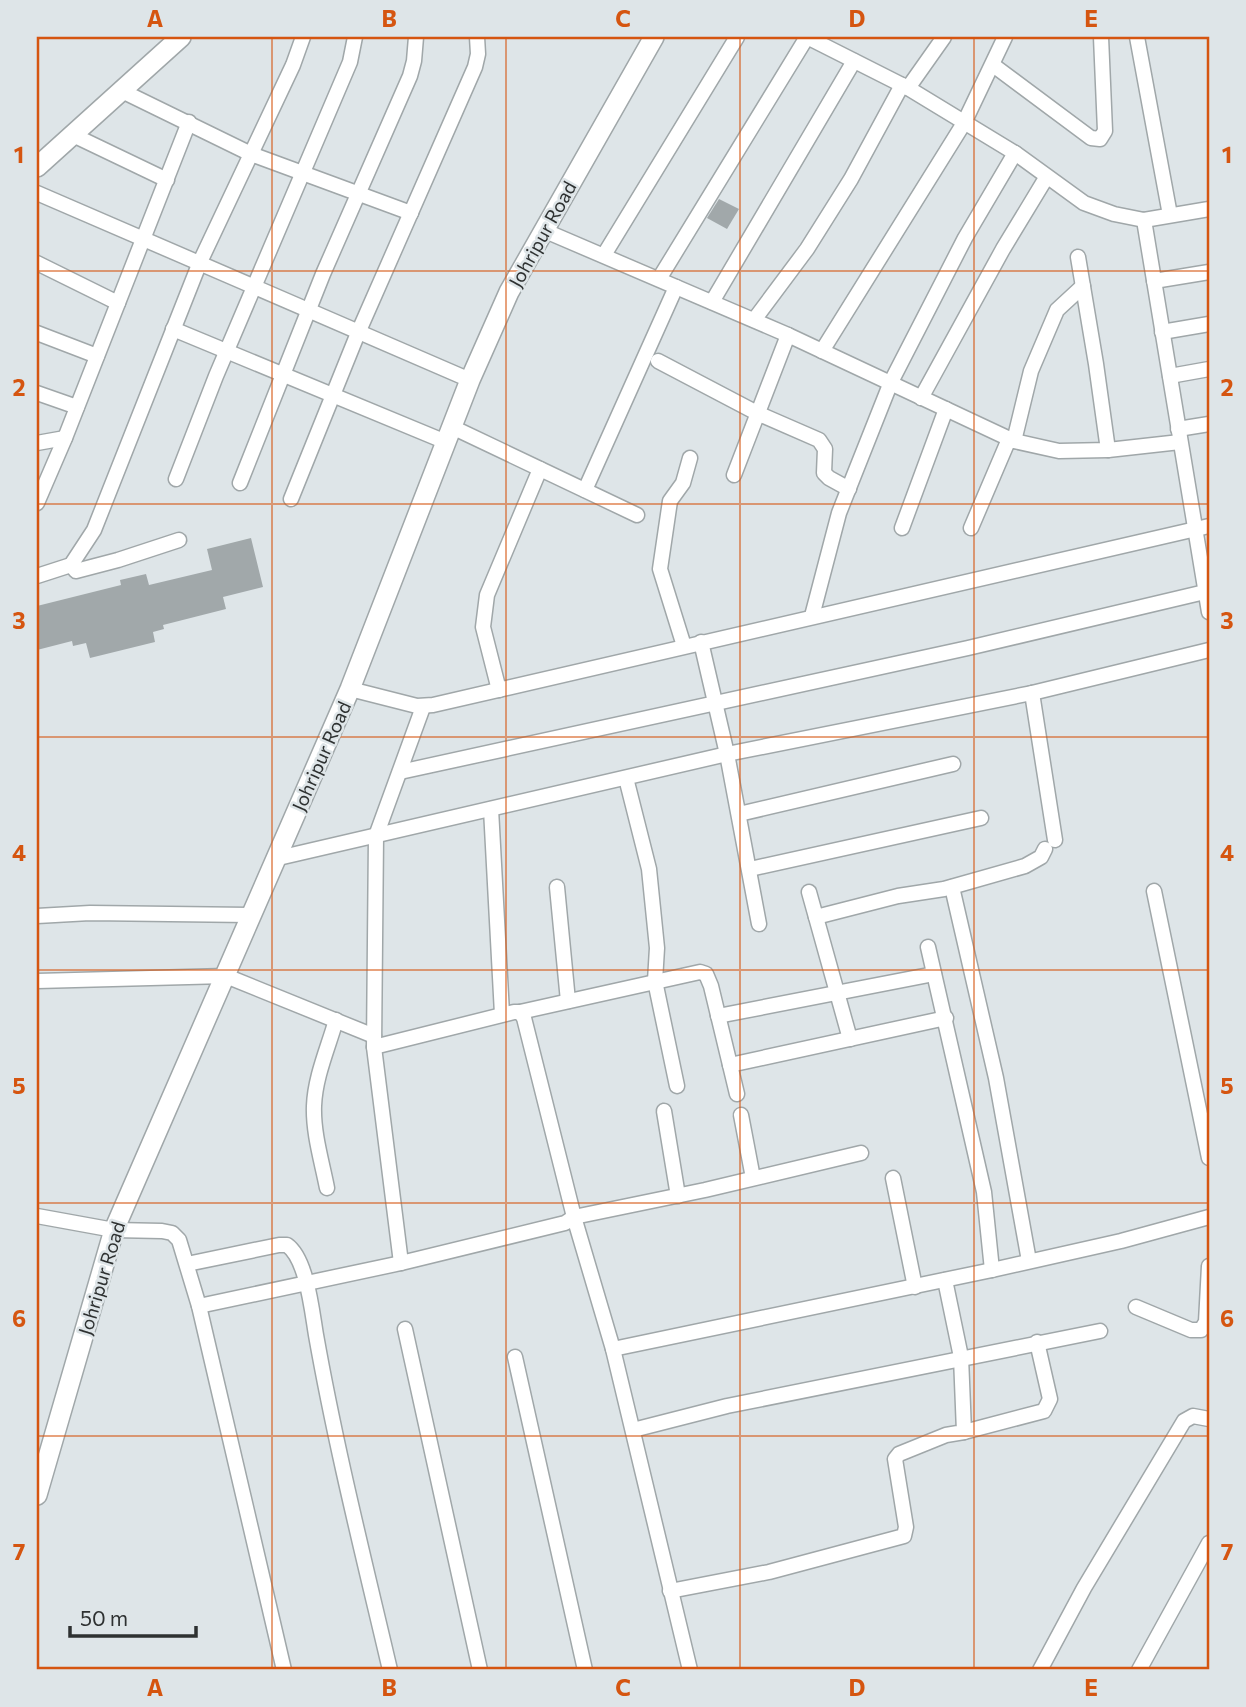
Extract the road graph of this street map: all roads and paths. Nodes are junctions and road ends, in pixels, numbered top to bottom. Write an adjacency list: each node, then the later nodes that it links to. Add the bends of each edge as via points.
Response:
1 (181, 37): 15 (street)
2 (303, 37): 20 (street)
3 (355, 37): 22 (street, via 350,62)
4 (416, 37): 25 (street, via 410,76)
5 (477, 37): 28 (street, via 475,67)
6 (654, 37): 31 (street, Johripur Road)
7 (737, 37): 33 (street)
8 (944, 37): 14 (street)
9 (1005, 37): 13 (street)
10 (1101, 37): 13 (street, via 1105,131 1100,139 1091,138)
11 (1137, 37): 29 (street)
12 (854, 61): 14 (street); 38 (street, via 807,37); 43 (street)
13 (993, 65): 17 (street)
14 (905, 86): 17 (street); 46 (street, via 807,249)
15 (122, 91): 16 (street); 18 (street)
16 (189, 122): 20 (street); 24 (street)
17 (964, 123): 19 (street); 54 (street)
18 (73, 135): 21 (street); 24 (street)
19 (1015, 153): 23 (street); 61 (street)
20 (251, 154): 22 (street); 35 (street)
21 (37, 167)
22 (303, 173): 25 (street); 41 (street)
23 (1046, 178): 30 (street, via 1084,203); 64 (street)
24 (167, 180): 32 (street)
25 (359, 192): 28 (street); 45 (street)
26 (37, 193): 32 (street)
27 (1209, 209): 29 (street)
28 (411, 213): 51 (street)
29 (1170, 215): 30 (street)
30 (1144, 220): 39 (street)
31 (543, 230): 33 (street); 60 (street, Johripur Road)
32 (143, 240): 35 (street); 44 (street)
33 (604, 256): 38 (street)
34 (1078, 257): 40 (street)
35 (200, 262): 41 (street); 48 (street)
36 (37, 263): 44 (street)
37 (1209, 272): 39 (street)
38 (659, 279): 42 (street)
39 (1154, 281): 49 (street)
40 (1083, 286): 72 (street, via 1057,310 1031,371); 74 (street)
41 (256, 287): 45 (street); 53 (street)
42 (676, 287): 43 (street); 81 (street)
43 (712, 302): 46 (street)
44 (118, 303): 55 (street)
45 (308, 310): 51 (street); 58 (street)
46 (754, 320): 52 (street)
47 (1209, 324): 49 (street)
48 (173, 329): 53 (street); 90 (street, via 94,530)
49 (1162, 332): 59 (street)
50 (37, 333): 55 (street)
51 (358, 333): 60 (street); 63 (street)
52 (788, 335): 54 (street); 67 (street)
53 (227, 351): 58 (street); 78 (street)
54 (821, 351): 61 (street)
55 (97, 356): 65 (street)
56 (658, 360): 67 (street)
57 (1209, 369): 59 (street)
58 (282, 375): 63 (street); 79 (street)
59 (1170, 376): 70 (street)
60 (470, 380): 69 (street, Johripur Road)
61 (891, 382): 64 (street); 80 (street)
62 (37, 393): 65 (street)
63 (333, 395): 69 (street); 82 (street)
64 (921, 398): 66 (street)
65 (77, 407): 71 (street)
66 (946, 409): 72 (street); 86 (street)
67 (757, 413): 77 (street); 80 (street, via 819,440 825,449 824,473)
68 (1209, 424): 70 (street)
69 (449, 434): 76 (street); 98 (street, Johripur Road)
70 (1179, 435): 74 (street); 88 (street)
71 (65, 438): 73 (street); 83 (street)
72 (1011, 440): 74 (street, via 1059,452); 87 (street)
73 (37, 443)
74 (1108, 450)
75 (690, 458): 96 (street, via 683,483 670,501 660,569)
76 (540, 469): 81 (street); 99 (street, via 487,595 483,627)
77 (734, 475)
78 (176, 479)
79 (240, 483)
80 (849, 489): 94 (street, via 830,543)
81 (585, 490): 84 (street)
82 (291, 499)
83 (37, 503)
84 (638, 516)
85 (1209, 526): 88 (street)
86 (902, 528)
87 (971, 528)
88 (1194, 529): 92 (street); 94 (street)
89 (179, 540): 90 (street, via 76,571)
90 (71, 565): 91 (street)
91 (37, 576)
92 (1208, 592): 93 (street); 101 (street)
93 (1209, 612)
94 (813, 616): 95 (street)
95 (701, 642): 96 (street); 101 (street)
96 (684, 646): 99 (street)
97 (1209, 650): 100 (street)
98 (350, 689): 102 (street); 111 (street, Johripur Road)
99 (499, 690): 102 (street)
100 (1032, 693): 103 (street); 114 (street, via 1050,844 1041,857 1025,866)
101 (715, 702): 103 (street); 105 (street)
102 (424, 706): 105 (street)
103 (727, 754): 106 (street); 108 (street)
104 (953, 764): 108 (street)
105 (400, 772): 110 (street)
106 (626, 778): 107 (street); 125 (street, via 649,869 657,948)
107 (491, 809): 110 (street); 129 (street)
108 (739, 814): 112 (street)
109 (981, 818): 112 (street)
110 (376, 836): 111 (street); 134 (street)
111 (274, 859): 117 (street, Johripur Road)
112 (750, 869): 120 (street)
113 (557, 887): 127 (street)
114 (952, 887): 119 (street); 152 (street, via 993,1066)
115 (1154, 891): 138 (street)
116 (809, 892): 119 (street)
117 (250, 915): 118 (street); 123 (street, Johripur Road)
118 (37, 916)
119 (816, 917): 126 (street)
120 (760, 924)
121 (928, 947): 122 (street)
122 (934, 974): 126 (street); 131 (street)
123 (226, 976): 124 (street); 132 (street); 151 (street, Johripur Road)
124 (37, 981)
125 (655, 981): 127 (street); 130 (street, via 694,972 706,974); 136 (street)
126 (838, 993): 130 (street); 133 (street)
127 (568, 1001): 128 (street)
128 (520, 1012): 129 (street); 149 (street)
129 (502, 1014): 134 (street)
130 (718, 1016): 135 (street)
131 (946, 1018): 133 (street); 156 (street, via 984,1192)
132 (336, 1020): 134 (street); 146 (street, via 314,1104)
133 (850, 1038): 135 (street)
134 (374, 1041): 153 (street)
135 (730, 1065): 137 (street)
136 (677, 1086)
137 (737, 1094)
138 (1203, 1094): 141 (street)
139 (664, 1111): 147 (street)
140 (741, 1115): 144 (street)
141 (1208, 1141): 143 (street)
142 (861, 1153): 144 (street)
143 (1209, 1158)
144 (753, 1178): 147 (street)
145 (892, 1178): 159 (street)
146 (327, 1188)
147 (678, 1196): 149 (street)
148 (37, 1216): 151 (street)
149 (574, 1217): 153 (street); 165 (street)
150 (1209, 1217): 152 (street)
151 (114, 1230): 154 (street, via 172,1233); 171 (street, Johripur Road)
152 (1029, 1261): 156 (street)
153 (401, 1263): 158 (street)
154 (187, 1264): 158 (street, via 287,1245); 160 (street)
155 (1209, 1266): 161 (street, via 1206,1322 1201,1330)
156 (992, 1270): 157 (street)
157 (945, 1280): 159 (street); 167 (street)
158 (307, 1283): 160 (street); 175 (street, via 333,1429)
159 (915, 1287): 165 (street)
160 (199, 1306): 174 (street)
161 (1136, 1307)
162 (405, 1329): 176 (street)
163 (1100, 1331): 164 (street)
164 (1037, 1342): 167 (street); 170 (street, via 1050,1399 1044,1411)
165 (613, 1349): 169 (street)
166 (515, 1357): 177 (street)
167 (961, 1357): 169 (street); 170 (street)
168 (1209, 1419): 179 (street, via 1193,1416 1184,1421)
169 (633, 1430): 173 (street)
170 (964, 1432): 173 (street, via 946,1435 895,1459 904,1536 769,1572)
171 (37, 1495)
172 (1209, 1544): 180 (street)
173 (670, 1591): 178 (street)
174 (284, 1670)
175 (390, 1670)
176 (480, 1670)
177 (585, 1670)
178 (690, 1670)
179 (1040, 1670)
180 (1139, 1670)

